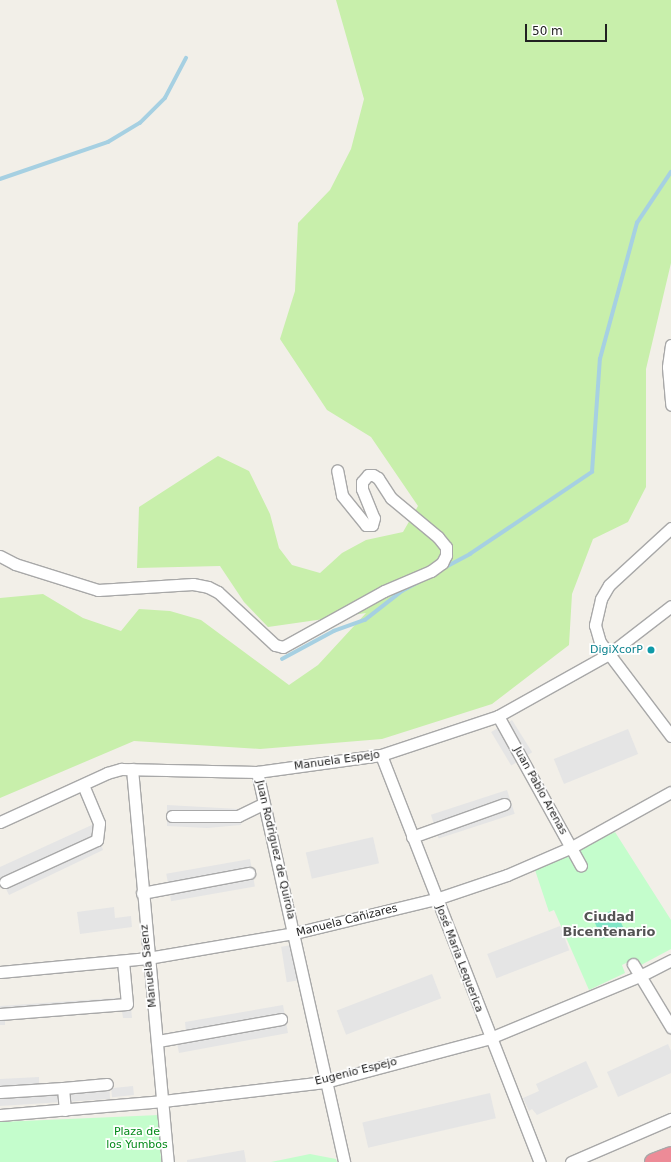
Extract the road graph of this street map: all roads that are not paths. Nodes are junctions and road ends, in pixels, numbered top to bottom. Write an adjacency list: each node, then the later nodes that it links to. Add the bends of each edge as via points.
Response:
1 (671, 345): 2 (street, via 668,367)
2 (671, 405)
3 (337, 470): 5 (street, via 342,495 366,525 372,525 374,518 362,489 362,482 368,475 373,475 378,478 391,498 438,537 446,547 446,555 442,563 431,571 384,591 283,647 275,645 218,592 208,587 194,584 98,590 15,564)
4 (671, 528): 7 (street, via 609,585 601,599 595,625 600,642)
5 (0, 556)
6 (671, 606): 7 (street, Manuela Espejo)
7 (608, 654): 8 (street, Manuela Espejo); 9 (street)
8 (498, 716): 10 (street, Manuela Espejo); 20 (street, Juan Pablo Arenas)
9 (671, 736)
10 (381, 755): 12 (street, Manuela Espejo); 19 (street, José Maria Lequerica)
11 (132, 769): 12 (street, Manuela Espejo); 13 (street, Manuela Espejo, via 107,773); 24 (street, Manuela Saenz)
12 (257, 772): 15 (street, Juan Rodriguez de Quirola)
13 (83, 785): 18 (street, Manuela Espejo); 23 (street, via 99,823 97,840)
14 (671, 792): 20 (street, Manuela Cañizares)
15 (263, 804): 17 (street, via 238,816); 26 (street, Juan Rodriguez de Quirola)
16 (504, 804): 19 (street)
17 (172, 816)
18 (0, 822)
19 (412, 837): 25 (street, José Maria Lequerica)
20 (572, 847): 21 (street, Juan Pablo Arenas); 25 (street, Manuela Cañizares, via 507,875)
21 (581, 866)
22 (249, 873): 24 (street)
23 (5, 882)
24 (142, 893): 27 (street, Manuela Saenz)
25 (436, 899): 26 (street, Manuela Cañizares); 36 (street, José Maria Lequerica)
26 (295, 934): 27 (street, Manuela Cañizares); 38 (street, Juan Rodriguez de Quirola)
27 (148, 958): 29 (street, Manuela Cañizares); 37 (street, Manuela Saenz)
28 (671, 960): 32 (street, Eugenio Espejo)
29 (123, 961): 31 (street, Manuela Cañizares); 33 (street, via 127,1004)
30 (633, 964): 32 (street)
31 (0, 972)
32 (640, 976): 35 (street); 36 (street, Eugenio Espejo)
33 (0, 1014)
34 (281, 1019): 37 (street)
35 (671, 1026)
36 (490, 1038): 38 (street, Eugenio Espejo); 49 (street, José Maria Lequerica)
37 (158, 1041): 42 (street, Manuela Saenz)
38 (325, 1082): 42 (street, Eugenio Espejo); 48 (street, Juan Rodriguez de Quirola)
39 (107, 1084): 40 (street)
40 (64, 1088): 41 (street); 43 (street)
41 (0, 1092)
42 (163, 1101): 43 (street, Eugenio Espejo); 47 (street, Manuela Saenz)
43 (65, 1110): 44 (street, Eugenio Espejo)
44 (0, 1115)
45 (671, 1119): 50 (street)
46 (671, 1155): 51 (highway)
47 (168, 1162)
48 (344, 1162)
49 (540, 1162)
50 (571, 1162)
51 (653, 1162)

